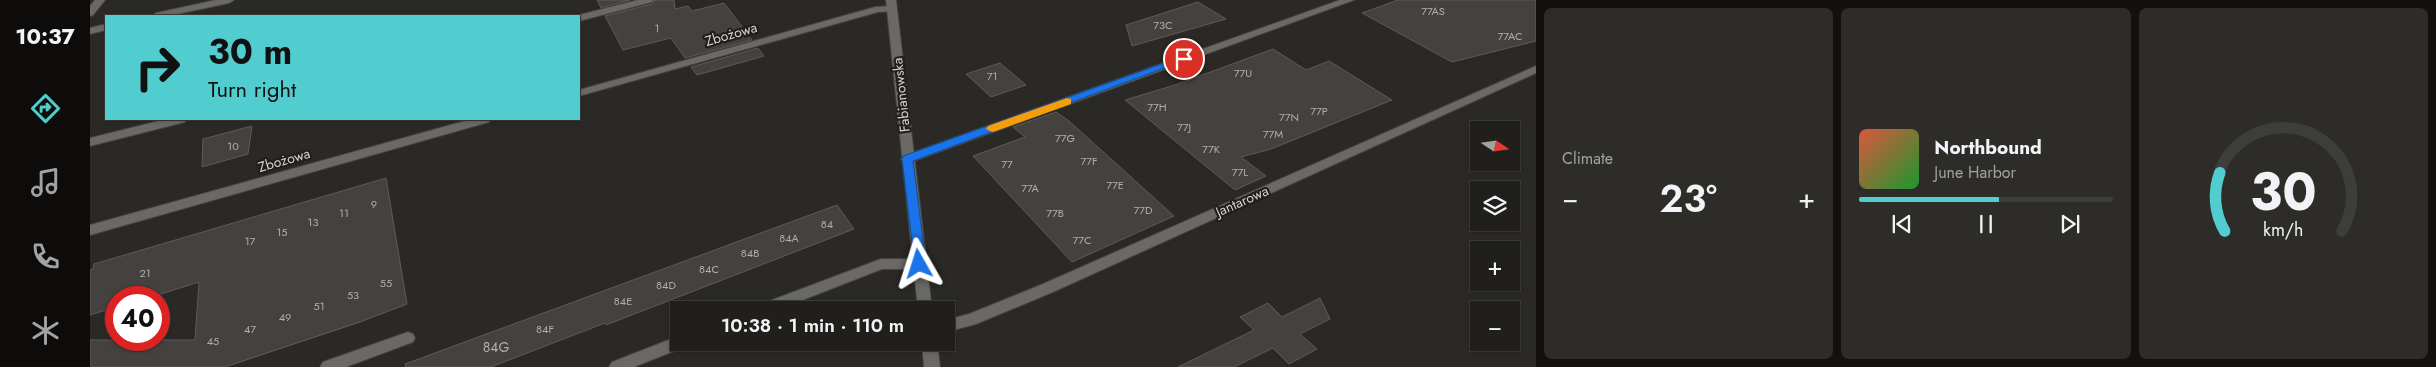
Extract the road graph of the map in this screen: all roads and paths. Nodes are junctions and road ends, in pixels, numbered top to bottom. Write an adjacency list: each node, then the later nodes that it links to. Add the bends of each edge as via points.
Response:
1 (100, 0): 6 (street)
2 (229, 0): 7 (street)
3 (649, 0): 8 (street)
4 (1349, 0): 16 (street)
5 (892, 4): 12 (street, Zbożowa); 16 (street, Fabianowska)
6 (90, 12)
7 (161, 15)
8 (580, 18)
9 (105, 27): 10 (street)
10 (90, 31)
11 (1536, 69): 21 (street, Jantarowa, via 1048,288)
12 (580, 93)
13 (177, 120): 15 (street)
14 (481, 120): 17 (street, Zbożowa)
15 (90, 142)
16 (907, 159): 18 (street, Fabianowska)
17 (90, 230)
18 (919, 264): 19 (street, via 881,264); 20 (street, Fabianowska)
19 (784, 301)
20 (924, 301)
21 (955, 324)
22 (408, 338): 25 (street)
23 (670, 346): 26 (street)
24 (930, 351): 27 (street)
25 (328, 367)
26 (617, 367)
27 (932, 367)

